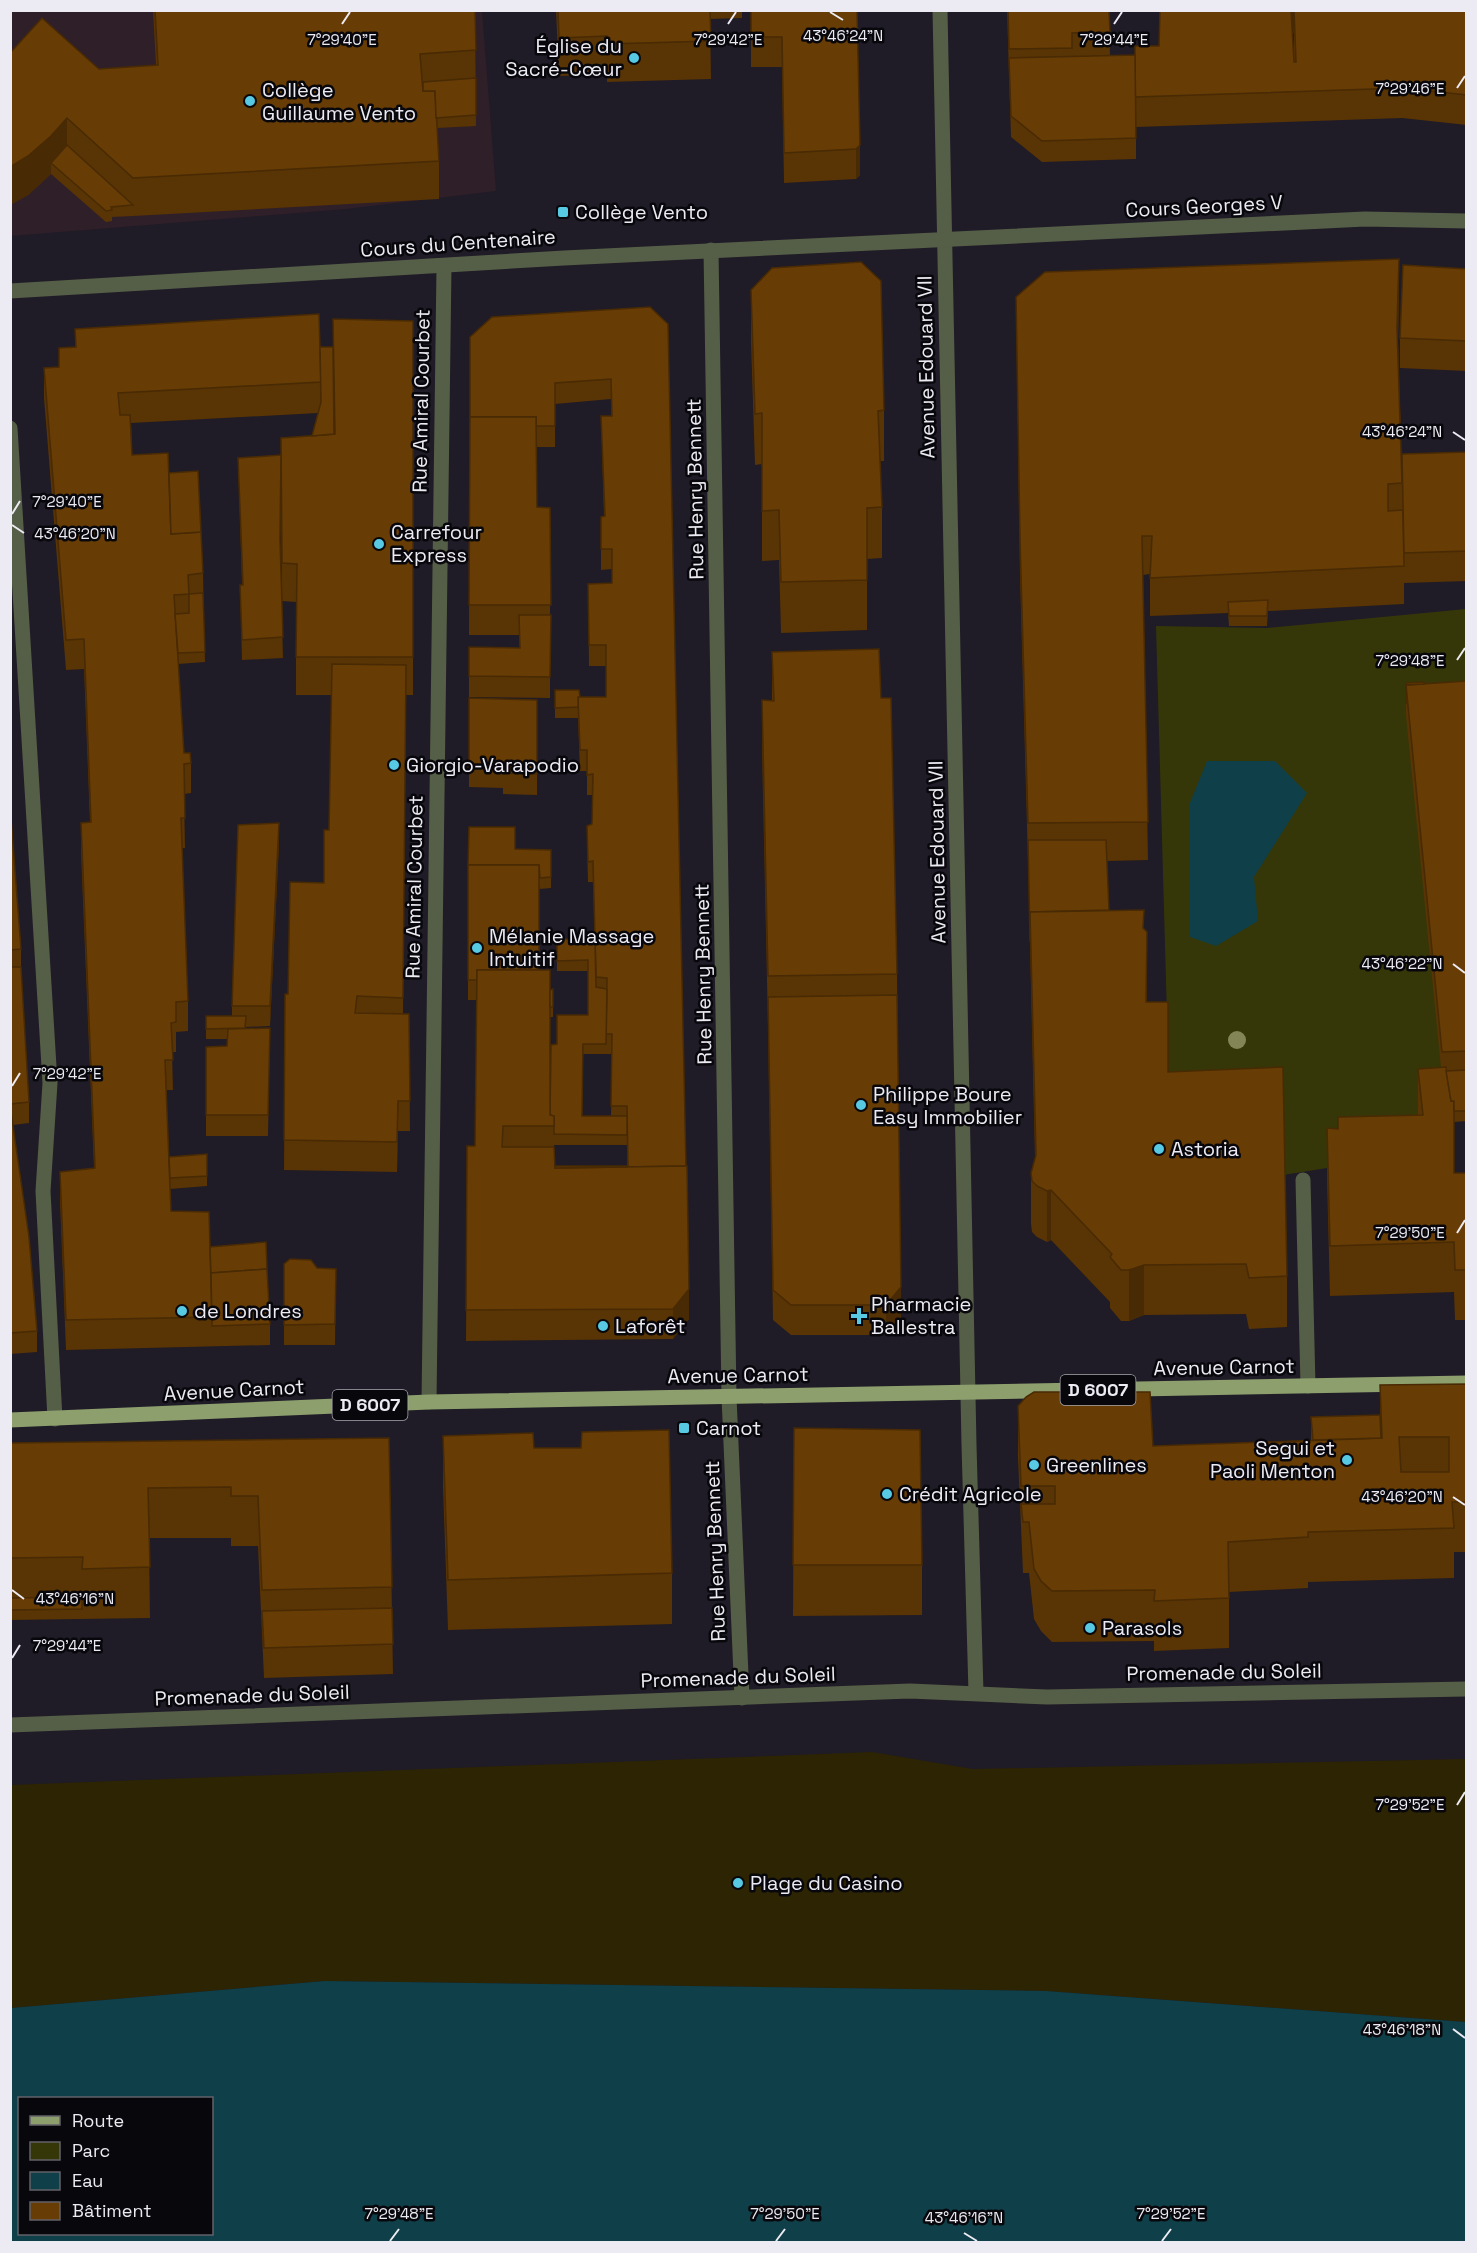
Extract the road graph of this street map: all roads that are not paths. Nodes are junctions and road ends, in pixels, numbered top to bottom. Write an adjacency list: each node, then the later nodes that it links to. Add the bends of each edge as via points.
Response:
1 (940, 10): 3 (street, Avenue Edouard VII)
2 (1467, 221): 3 (street, Cours Georges V, via 1365,219)
3 (944, 240): 4 (street, Cours du Centenaire); 11 (street, Avenue Edouard VII)
4 (711, 250): 5 (street, Cours du Centenaire); 12 (street, Rue Henry Bennett)
5 (444, 266): 6 (street, Cours du Centenaire); 13 (street, Rue Amiral Courbet)
6 (10, 291)
7 (10, 428): 14 (street, via 50,1083 43,1191)
8 (1303, 1180): 10 (street)
9 (1467, 1383): 10 (main road, Avenue Carnot / D 6007)
10 (1308, 1386): 11 (main road, Avenue Carnot / D 6007)
11 (969, 1390): 12 (main road, Avenue Carnot / D 6007); 17 (street, Avenue Edouard VII)
12 (729, 1397): 13 (main road, Avenue Carnot / D 6007); 18 (street, Rue Henry Bennett)
13 (429, 1402): 14 (main road, Avenue Carnot / D 6007)
14 (55, 1419): 15 (main road, Avenue Carnot / D 6007)
15 (10, 1420)
16 (1467, 1689): 17 (street, Promenade du Soleil, via 1047,1697)
17 (976, 1693): 18 (street, Promenade du Soleil, via 910,1691)
18 (742, 1698): 19 (street, Promenade du Soleil)
19 (10, 1725)

